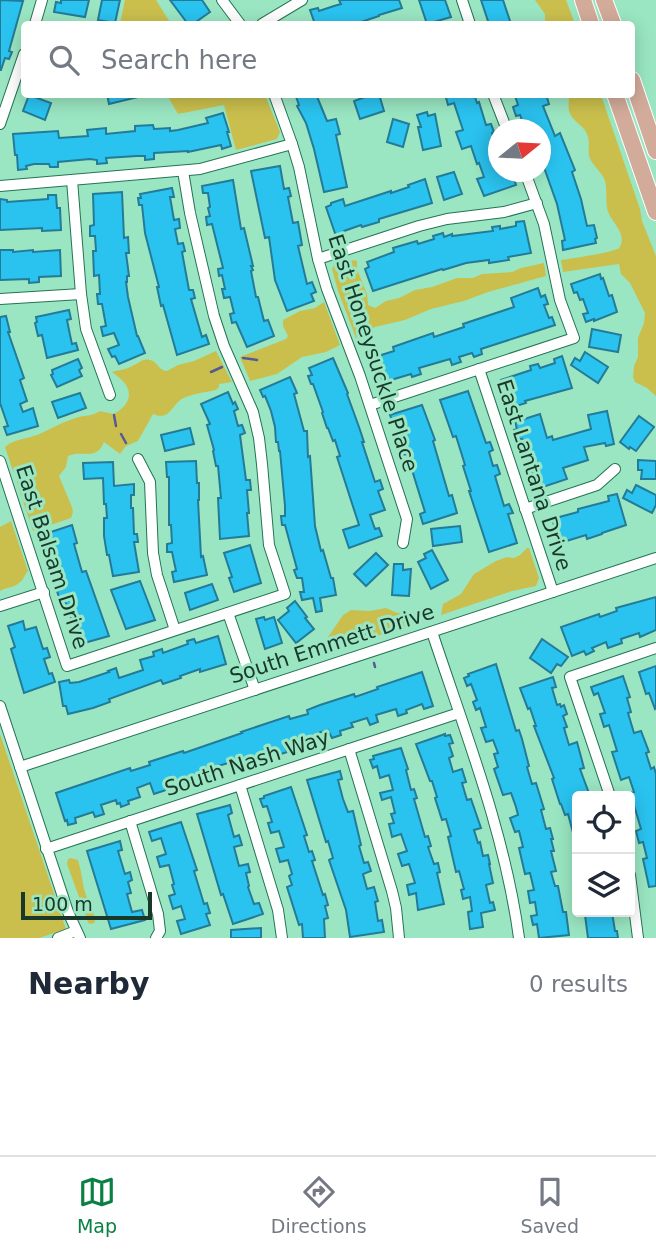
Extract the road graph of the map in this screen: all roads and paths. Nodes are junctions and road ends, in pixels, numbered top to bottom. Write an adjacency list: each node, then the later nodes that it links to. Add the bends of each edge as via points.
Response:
1 (42, 0): 7 (street)
2 (222, 0): 8 (street)
3 (302, 0): 9 (street)
4 (462, 0): 10 (street)
5 (583, 0): 11 (main road)
6 (604, 0): 12 (main road)
7 (39, 21)
8 (238, 21)
9 (267, 21)
10 (469, 21)
11 (590, 21)
12 (612, 21)
13 (21, 63): 19 (street)
14 (635, 89): 21 (main road)
15 (275, 98): 20 (street, East Honeysuckle Place)
16 (495, 98): 18 (street)
17 (616, 98): 27 (main road)
18 (503, 119)
19 (0, 124)
20 (292, 144): 22 (street); 28 (street, East Honeysuckle Place)
21 (656, 152)
22 (183, 171): 23 (street); 43 (street, via 214,316 253,412 268,545 285,594)
23 (72, 180): 25 (street); 29 (street)
24 (529, 182): 26 (street)
25 (0, 186)
26 (537, 202): 28 (street, via 419,226); 31 (street, via 560,300 574,338)
27 (656, 212)
28 (318, 259): 33 (street, East Honeysuckle Place)
29 (81, 294): 30 (street); 32 (street, via 86,329)
30 (0, 299)
31 (479, 369): 33 (street); 37 (street, East Lantana Drive)
32 (110, 395)
33 (370, 405): 38 (street, East Honeysuckle Place, via 407,519)
34 (138, 459): 44 (street, via 150,482 153,552)
35 (0, 461): 40 (street, East Balsam Drive)
36 (615, 469): 37 (street, via 597,485)
37 (525, 509): 41 (street, East Lantana Drive)
38 (403, 543)
39 (656, 558): 41 (street, South Emmett Drive)
40 (44, 592): 42 (street); 44 (street, East Balsam Drive, via 67,666)
41 (553, 592): 45 (street, South Emmett Drive)
42 (0, 606)
43 (229, 613): 44 (street); 47 (street)
44 (175, 630)
45 (432, 632): 47 (street, South Emmett Drive); 49 (street)
46 (656, 648): 53 (street, via 570,677)
47 (255, 690): 51 (street, South Emmett Drive)
48 (0, 706): 51 (street)
49 (459, 713): 50 (street, South Nash Way); 62 (street, via 502,850)
50 (349, 749): 52 (street, South Nash Way); 61 (street, via 392,891)
51 (20, 767): 55 (street)
52 (240, 785): 54 (street, South Nash Way); 60 (street, via 278,910)
53 (608, 791)
54 (130, 821): 55 (street, South Nash Way); 59 (street, via 158,914)
55 (46, 849): 57 (street)
56 (635, 914): 63 (street)
57 (78, 934): 58 (street)
58 (58, 938)
59 (156, 938)
60 (282, 938)
61 (399, 938)
62 (519, 938)
63 (638, 938)

